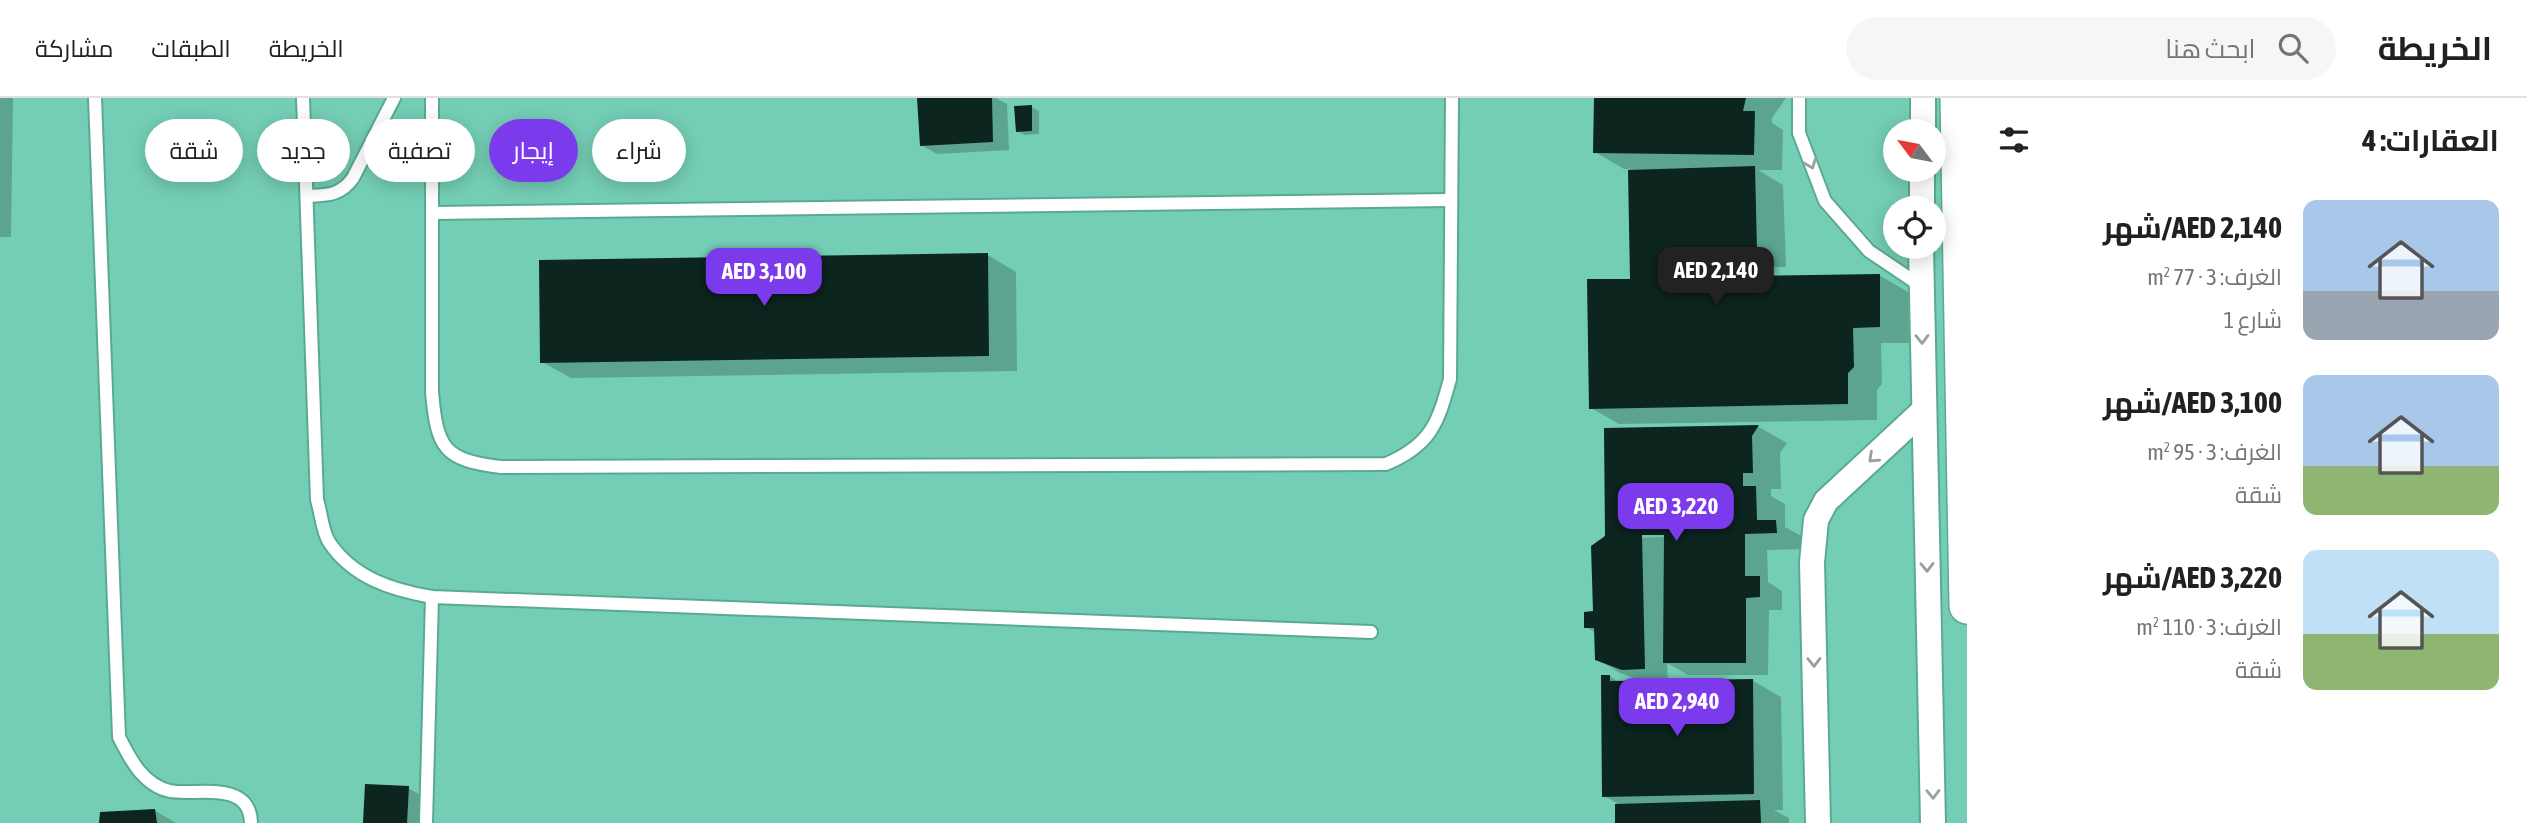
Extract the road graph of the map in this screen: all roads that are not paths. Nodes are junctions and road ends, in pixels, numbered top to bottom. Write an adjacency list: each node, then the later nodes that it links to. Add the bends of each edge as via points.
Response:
1 (95, 98): 19 (lane, via 119,737 137,769 157,786 170,791 230,794 246,807)
2 (303, 98): 10 (lane)
3 (394, 98): 10 (lane, via 346,188 331,195)
4 (432, 98): 12 (lane)
5 (1452, 98): 11 (lane)
6 (1799, 98): 14 (lane, one-way to 14, via 1799,133 1825,201 1869,251)
7 (1923, 98): 9 (street)
8 (1958, 98): 17 (street)
9 (1923, 119)
10 (307, 196): 16 (lane, via 317,500 328,541 355,571 396,591)
11 (1451, 200): 12 (lane); 12 (lane, via 1450,379 1440,414 1425,440 1407,456 1362,466 501,467 469,463 449,452 435,425)
12 (433, 213)
13 (1921, 259): 14 (street)
14 (1921, 286): 15 (street, one-way to 15)
15 (1923, 411): 21 (street, one-way to 21, via 1826,501 1816,520 1812,562); 22 (street, one-way to 22)
16 (432, 597): 18 (lane); 20 (lane)
17 (1967, 606)
18 (1371, 632)
19 (251, 823)
20 (426, 823)
21 (1818, 823)
22 (1933, 823)

